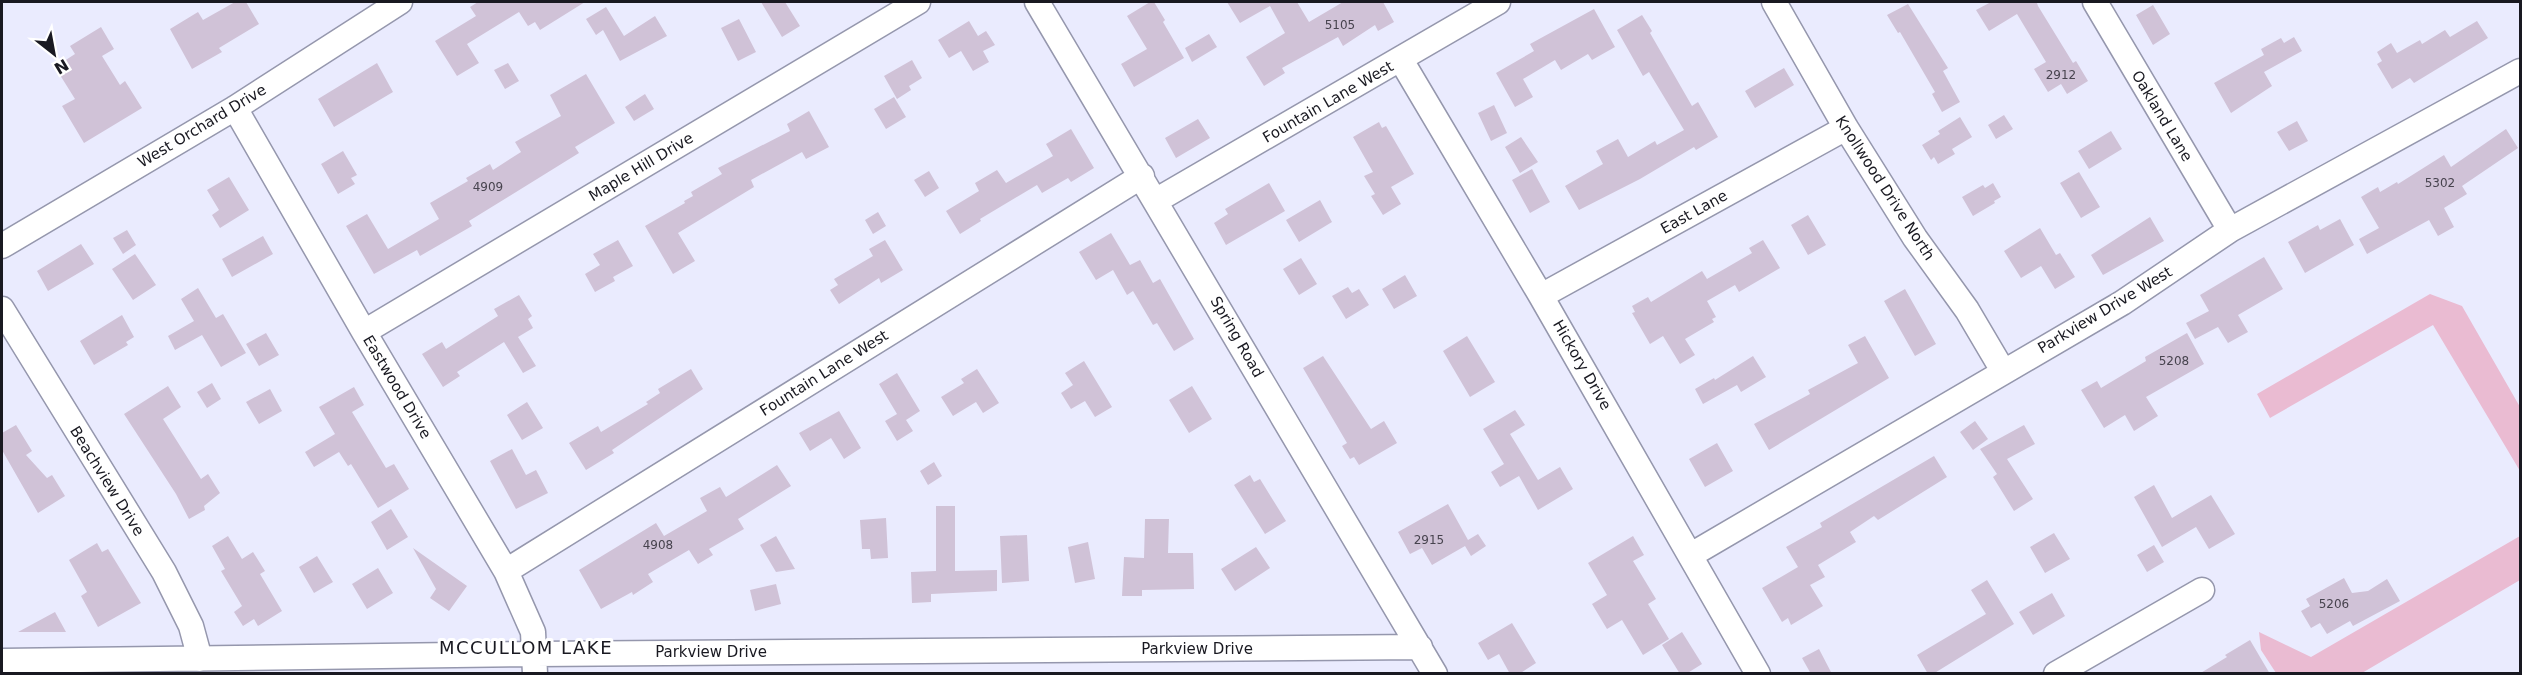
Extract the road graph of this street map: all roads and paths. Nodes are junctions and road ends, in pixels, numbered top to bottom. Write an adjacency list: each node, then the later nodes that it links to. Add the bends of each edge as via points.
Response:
1 (400, 2): 9 (street, West Orchard Drive)
2 (918, 2): 17 (street, Maple Hill Drive)
3 (1037, 2): 11 (street, Spring Road)
4 (1498, 2): 7 (street, Fountain Lane West)
5 (1774, 2): 10 (street, Knollwood Drive North)
6 (2095, 2): 13 (street, Oakland Lane)
7 (1401, 60): 12 (street, Fountain Lane West); 15 (street, Hickory Drive)
8 (2520, 71): 13 (street, Parkview Drive West)
9 (235, 108): 14 (street, West Orchard Drive); 17 (street, Eastwood Drive)
10 (1846, 128): 15 (street, East Lane); 18 (street, Knollwood Drive North)
11 (1142, 176): 12 (street, Spring Road); 20 (street, Fountain Lane West)
12 (1157, 200): 22 (street, Spring Road)
13 (2230, 230): 18 (street, Parkview Drive West, via 2122,303)
14 (2, 246)
15 (1541, 296): 19 (street, Hickory Drive)
16 (2, 309): 23 (street, Beachview Drive, via 164,572 191,626)
17 (364, 332): 20 (street, Eastwood Drive)
18 (2003, 371): 19 (street, Parkview Drive West)
19 (1692, 555): 27 (street, Hickory Drive)
20 (506, 571): 25 (street, Eastwood Drive, via 533,632)
21 (2202, 590): 28 (street)
22 (1420, 647): 25 (street, Parkview Drive); 26 (street, Spring Road)
23 (200, 659): 24 (street, Parkview Drive); 25 (street, Parkview Drive)
24 (2, 661)
25 (535, 664)
26 (1436, 674)
27 (1758, 674)
28 (2056, 674)

